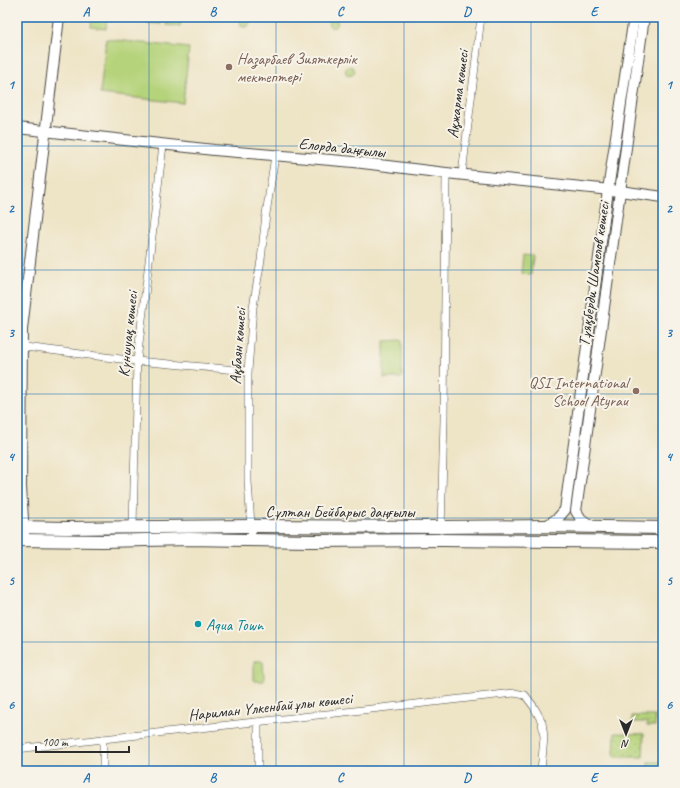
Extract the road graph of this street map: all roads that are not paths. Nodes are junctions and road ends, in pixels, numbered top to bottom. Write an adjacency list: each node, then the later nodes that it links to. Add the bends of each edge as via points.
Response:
1 (59, 17): 6 (street)
2 (481, 17): 10 (street, Ақжарма көшесі)
3 (634, 17): 11 (street, Тұяқберди Шамелов көшесі)
4 (644, 17): 12 (street, Тұяқберди Шамелов көшесі)
5 (17, 128): 6 (street, Елорда даңғылы)
6 (46, 131): 7 (street, Елорда даңғылы); 14 (street)
7 (163, 145): 8 (street, Елорда даңғылы); 15 (street, Күншуақ көшесі)
8 (275, 156): 9 (street, Елорда даңғылы); 16 (street, Ақбаян көшесі, via 253,307)
9 (446, 173): 10 (street, Елорда даңғылы); 20 (street)
10 (462, 174): 11 (street, Елорда даңғылы)
11 (608, 190): 12 (street, Елорда даңғылы); 18 (street, Тұяқберди Шамелов көшесі, via 565,510)
12 (620, 191): 13 (street, Елорда даңғылы); 21 (street, Тұяқберди Шамелов көшесі, via 576,511 581,519)
13 (663, 197)
14 (19, 346): 15 (street); 19 (street)
15 (137, 361): 16 (street); 22 (street, Күншуақ көшесі)
16 (248, 371): 17 (street, Ақбаян көшесі)
17 (250, 526): 20 (main road, Сұлтан Бейбарыс даңғылы); 22 (main road, Сұлтан Бейбарыс даңғылы); 25 (street, Ақбаян көшесі)
18 (546, 526): 20 (main road, Сұлтан Бейбарыс даңғылы); 21 (main road, Сұлтан Бейбарыс даңғылы)
19 (20, 527): 22 (main road, Сұлтан Бейбарыс даңғылы); 24 (street)
20 (441, 527): 26 (street)
21 (594, 527): 23 (main road, Сұлтан Бейбарыс даңғылы)
22 (133, 528)
23 (663, 528)
24 (21, 540): 25 (main road, Сұлтан Бейбарыс даңғылы)
25 (252, 540): 26 (main road, Сұлтан Бейбарыс даңғылы)
26 (441, 540): 27 (main road, Сұлтан Бейбарыс даңғылы)
27 (663, 542)
28 (258, 722): 29 (street, Нариман Үлкенбайұлы көшесі); 32 (street); 33 (street, Нариман Үлкенбайұлы көшесі, via 514,693 525,695 542,722 544,737)
29 (103, 739): 30 (street, Нариман Үлкенбайұлы көшесі); 31 (street)
30 (17, 749)
31 (103, 771)
32 (258, 771)
33 (541, 771)

